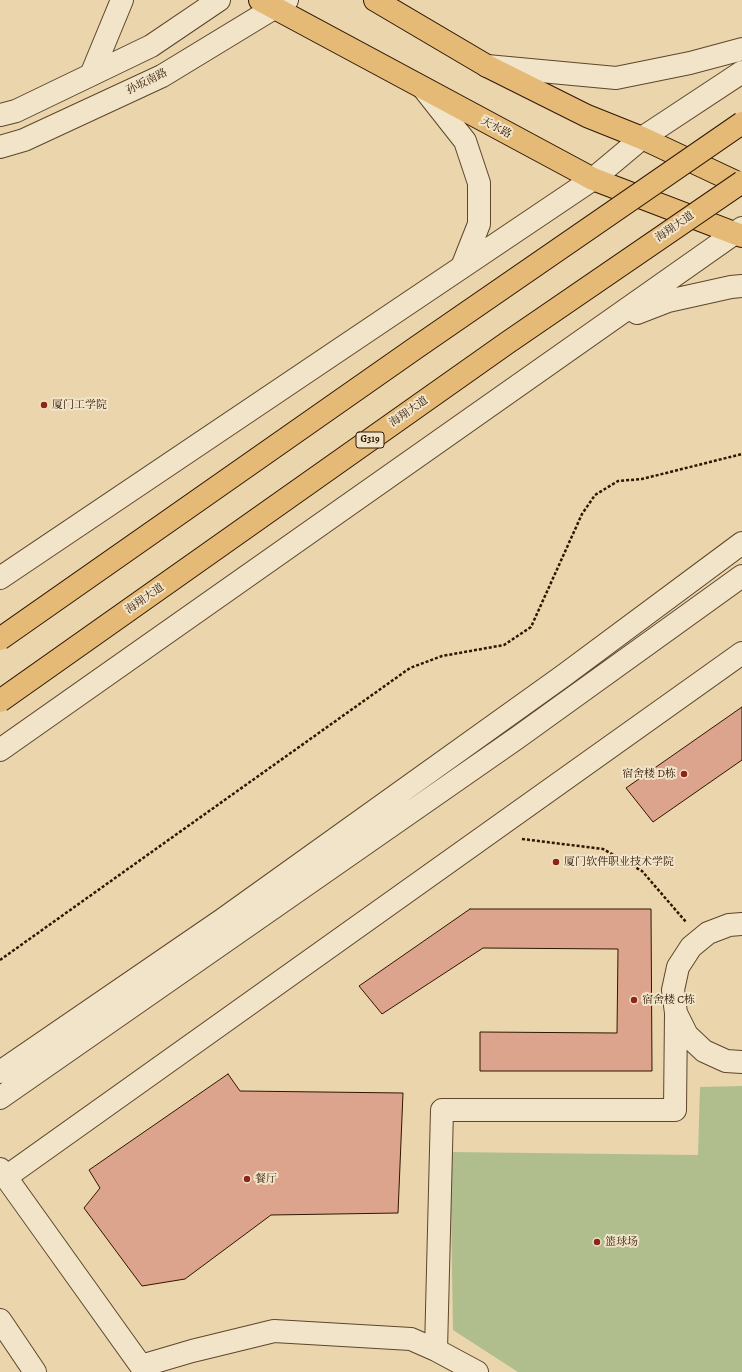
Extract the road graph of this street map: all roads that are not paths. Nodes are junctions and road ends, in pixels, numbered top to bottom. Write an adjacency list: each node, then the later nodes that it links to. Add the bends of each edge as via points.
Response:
1 (122, 0): 8 (street)
2 (219, 0): 8 (street, via 151,46)
3 (374, 0): 6 (main road)
4 (273, 3): 9 (main road, 天水路); 13 (street, 孙坂南路, via 162,76 24,140)
5 (742, 50): 6 (street, via 616,78)
6 (487, 66): 12 (main road, via 587,116)
7 (742, 72): 12 (street)
8 (91, 75): 10 (street, via 16,111)
9 (424, 88): 14 (main road, 天水路); 18 (street, via 465,141 479,183 479,224)
10 (0, 115)
11 (742, 123): 24 (main road, bridge)
12 (642, 138): 14 (street); 16 (main road)
13 (0, 147)
14 (593, 179): 17 (main road, 天水路); 18 (street)
15 (742, 182): 26 (main road, 海翔大道 / G319, bridge, via 501,348)
16 (742, 185)
17 (740, 233): 20 (street)
18 (462, 267): 23 (street)
19 (742, 286): 20 (street, via 668,301)
20 (607, 324): 27 (street)
21 (742, 543): 31 (street, via 261,892)
22 (742, 576): 32 (street, via 517,738)
23 (0, 578)
24 (0, 639)
25 (742, 653): 33 (street)
26 (0, 701)
27 (0, 750)
28 (742, 924): 29 (street, via 729,924 708,933 691,947 678,967 673,990)
29 (676, 1013): 30 (street, via 687,1035 704,1051 726,1061); 35 (street, via 675,1110 442,1110)
30 (742, 1062)
31 (0, 1072)
32 (0, 1098)
33 (3, 1173): 36 (street)
34 (0, 1320): 37 (street)
35 (436, 1350): 36 (street, via 411,1339 274,1332 192,1351); 38 (street)
36 (137, 1369)
37 (35, 1372)
38 (477, 1372)

